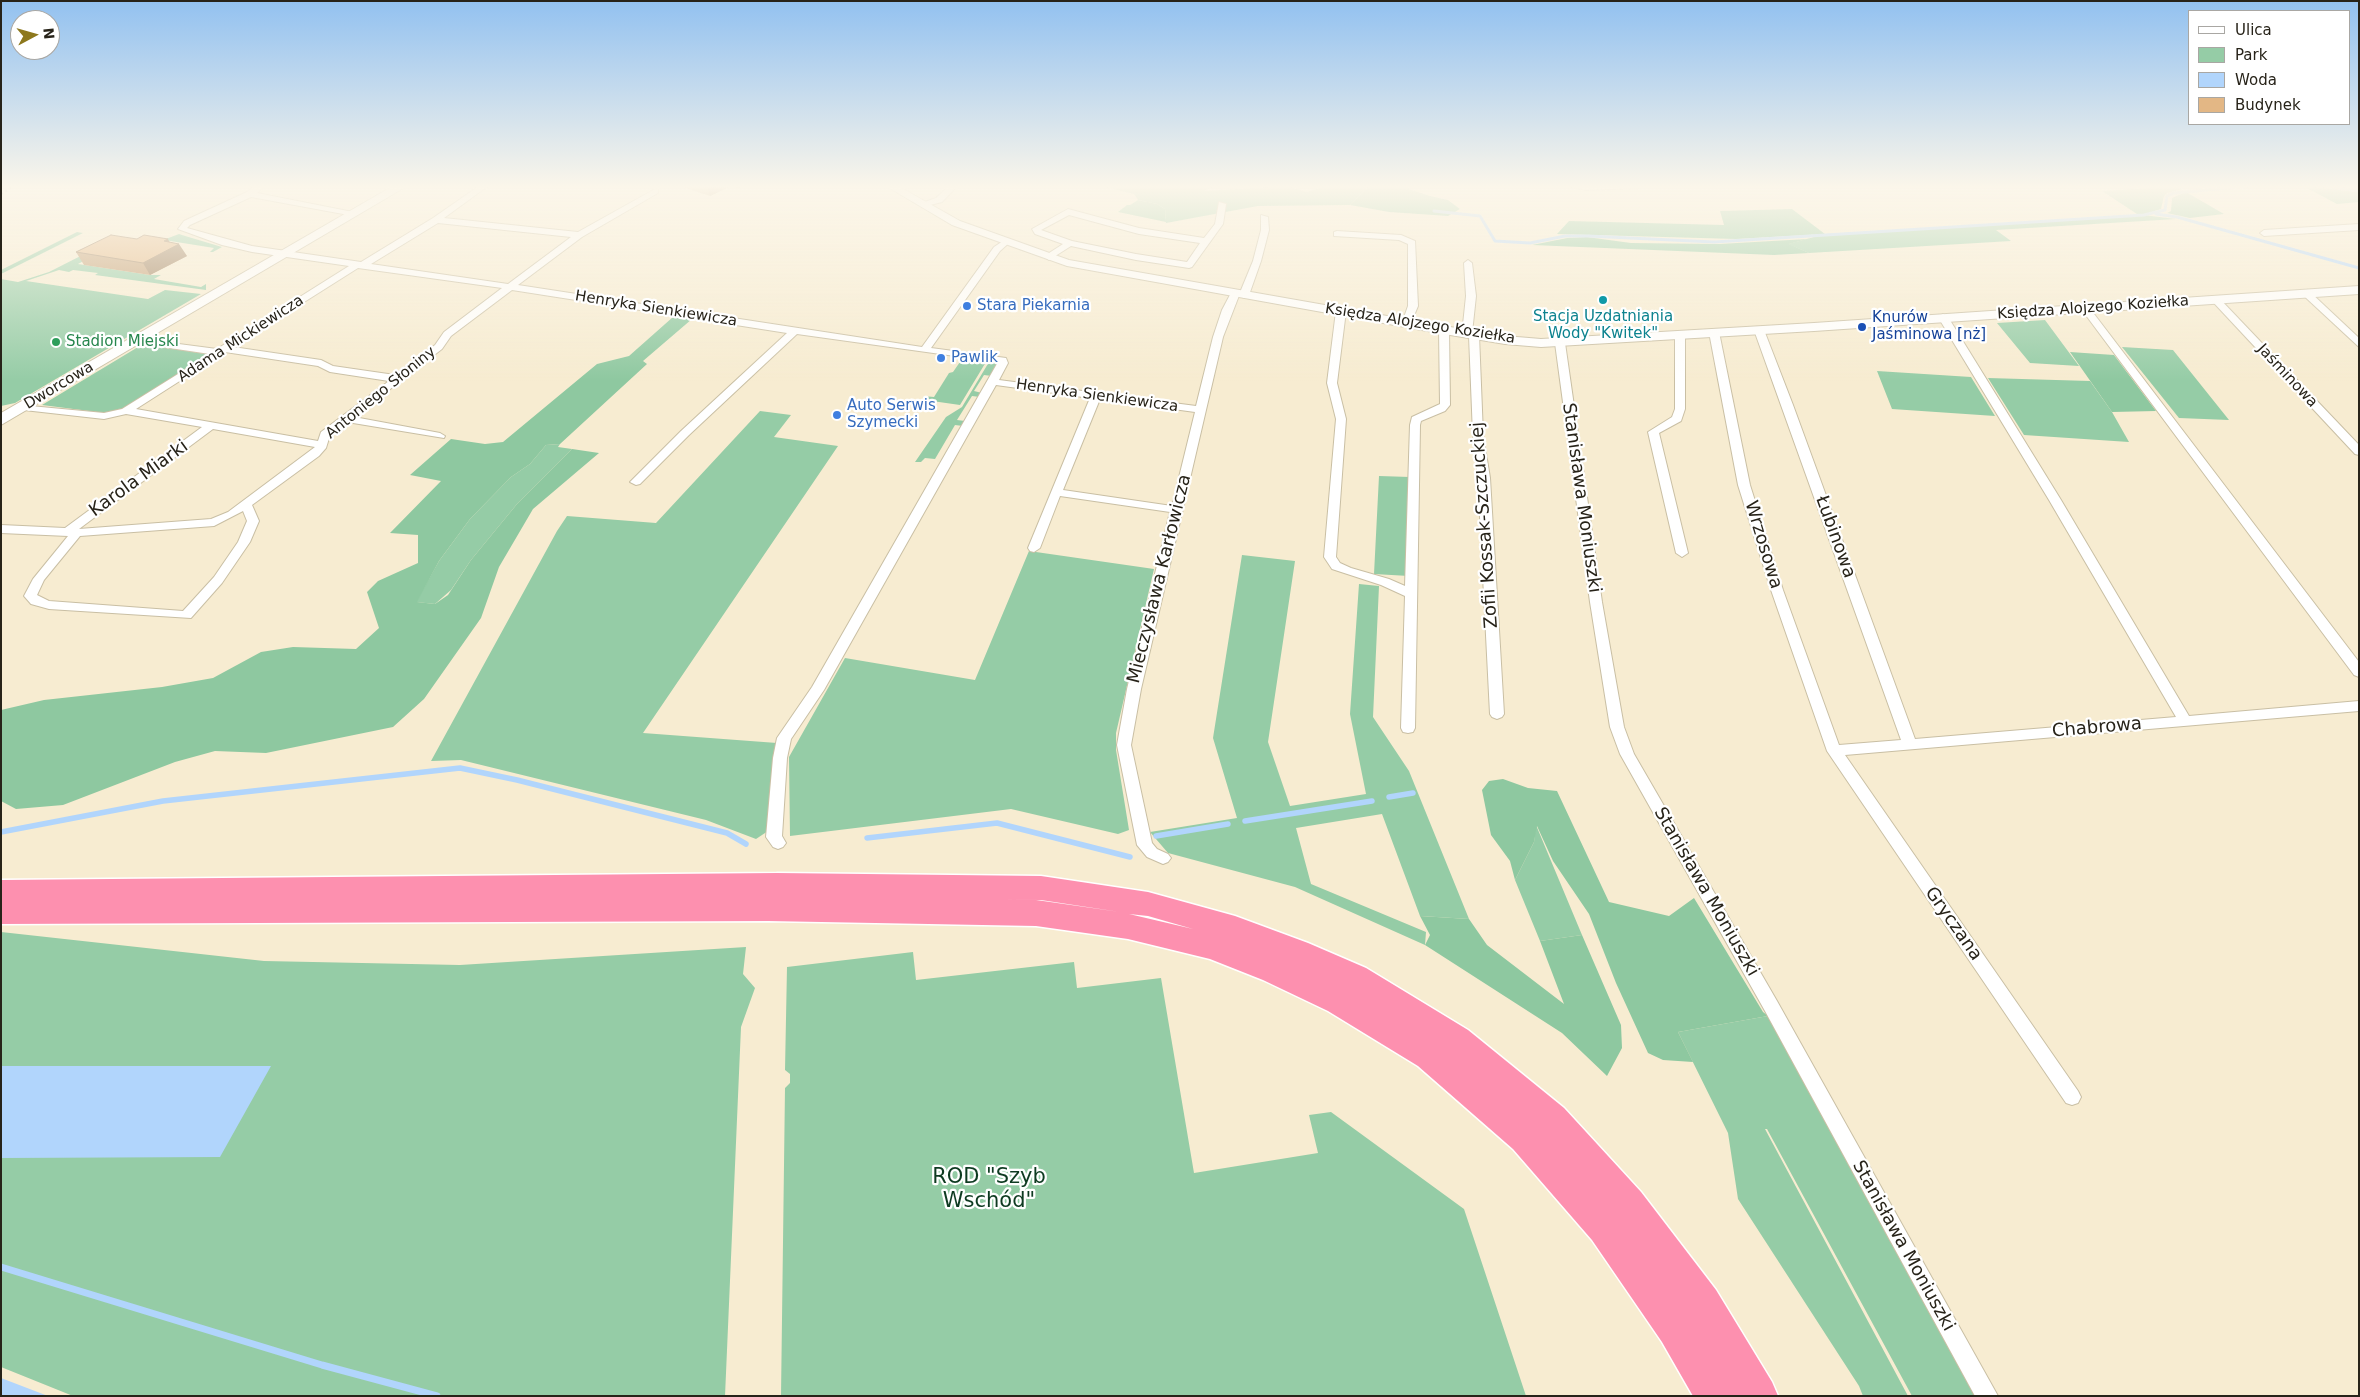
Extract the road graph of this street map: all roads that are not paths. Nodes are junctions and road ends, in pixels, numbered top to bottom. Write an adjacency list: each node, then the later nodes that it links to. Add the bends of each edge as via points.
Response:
1 (267, 251): 12 (street, Henryka Sienkiewicza)
2 (289, 251): 12 (main road, Dworcowa)
3 (384, 251): 15 (street, Adama Mickiewicza)
4 (558, 251): 16 (street, Antoniego Słoniny)
5 (996, 251): 34 (street)
6 (1032, 251): 13 (street, Księdza Alojzego Koziełka)
7 (1058, 251): 13 (street)
8 (1109, 251): 9 (street, via 1189,265)
9 (1199, 251)
10 (1259, 251): 18 (street, Mieczysława Karłowicza, via 1252,276)
11 (1412, 251): 24 (street, via 1414,306)
12 (284, 254): 15 (street, Henryka Sienkiewicza); 31 (main road, Dworcowa)
13 (1049, 257): 18 (street, Księdza Alojzego Koziełka)
14 (1468, 263): 29 (street, Zofii Kossak-Szczuckiej)
15 (359, 266): 16 (street, Henryka Sienkiewicza); 35 (street, Adama Mickiewicza)
16 (510, 288): 27 (street, Henryka Sienkiewicza); 36 (street, Antoniego Słoniny, via 447,334 439,347)
17 (2359, 290): 19 (street, Księdza Alojzego Koziełka)
18 (1240, 294): 22 (street, Księdza Alojzego Koziełka); 40 (street, Mieczysława Karłowicza, via 1222,323)
19 (2306, 294): 20 (street, Księdza Alojzego Koziełka); 33 (street)
20 (2216, 300): 21 (street, Księdza Alojzego Koziełka); 47 (street, Jaśminowa)
21 (2085, 308): 23 (street, Księdza Alojzego Koziełka); 57 (street)
22 (1341, 312): 24 (street, Księdza Alojzego Koziełka); 56 (street, via 1332,383 1341,419 1330,557 1336,566)
23 (1943, 318): 26 (street, Księdza Alojzego Koziełka); 60 (street)
24 (1407, 323): 25 (street, Księdza Alojzego Koziełka)
25 (1444, 330): 29 (street, Księdza Alojzego Koziełka); 56 (street, via 1445,405 1416,419 1415,425)
26 (1759, 330): 28 (street, Księdza Alojzego Koziełka); 62 (street, Łubinowa)
27 (795, 332): 34 (street, Henryka Sienkiewicza); 48 (street)
28 (1714, 332): 30 (street, Księdza Alojzego Koziełka); 63 (street, Wrzosowa, via 1744,485)
29 (1470, 334): 32 (street, Księdza Alojzego Koziełka, via 1505,340); 59 (street, Zofii Kossak-Szczuckiej, via 1484,478)
30 (1678, 334): 32 (street, Księdza Alojzego Koziełka); 55 (street, via 1680,409 1677,419 1653,432)
31 (136, 340): 35 (street); 39 (main road, Dworcowa)
32 (1560, 342): 71 (street, Stanisława Moniuszki, via 1616,727 1627,754)
33 (2359, 344)
34 (925, 350): 37 (street, Henryka Sienkiewicza, via 1001,359 1003,363)
35 (222, 351): 36 (street, via 321,363 330,369); 41 (street, Adama Mickiewicza)
36 (399, 379): 42 (street, Antoniego Słoniny)
37 (993, 382): 38 (street, Henryka Sienkiewicza); 64 (street, Henryka Sienkiewicza, via 817,690 784,738 774,837)
38 (1096, 396): 40 (street, Henryka Sienkiewicza); 49 (street)
39 (24, 407): 41 (street, via 104,416); 43 (main road, Dworcowa)
40 (1201, 410): 51 (street, Mieczysława Karłowicza)
41 (126, 411): 44 (street)
42 (346, 419): 45 (street); 46 (street, Antoniego Słoniny, via 325,434)
43 (1, 420)
44 (212, 425): 46 (street); 53 (street, Karola Miarki)
45 (440, 436)
46 (321, 445): 50 (street, Antoniego Słoniny, via 315,454)
47 (2359, 452)
48 (636, 482)
49 (1056, 492): 51 (street); 54 (street)
50 (247, 506): 53 (street, Antoniego Słoniny, via 207,523); 53 (street, Karola Miarki, via 254,521 246,538 218,580 186,615 35,601 30,596)
51 (1177, 510): 65 (street, Mieczysława Karłowicza, via 1124,744 1146,845 1152,853)
52 (1, 529): 53 (street, Antoniego Słoniny)
53 (71, 534)
54 (1034, 548)
55 (1682, 553)
56 (1411, 594): 61 (street)
57 (2359, 672)
58 (2359, 706): 60 (street, Chabrowa)
59 (1497, 714)
60 (2185, 721): 62 (street, Chabrowa)
61 (1408, 728)
62 (1910, 744): 63 (street, Chabrowa)
63 (1834, 751): 68 (street, Gryczana)
64 (778, 843)
65 (1163, 858)
66 (1, 892): 70 (highway, via 963,886 1041,888 1148,904 1205,920 1297,952 1355,978 1456,1040 1552,1120 1628,1205 1702,1304)
67 (1, 911): 69 (highway, via 768,909 1036,913 1128,926 1213,947 1274,970 1340,1001 1430,1055 1526,1137 1605,1227 1676,1328)
68 (2072, 1097)
69 (1716, 1396)
70 (1758, 1396)
71 (1987, 1396)

